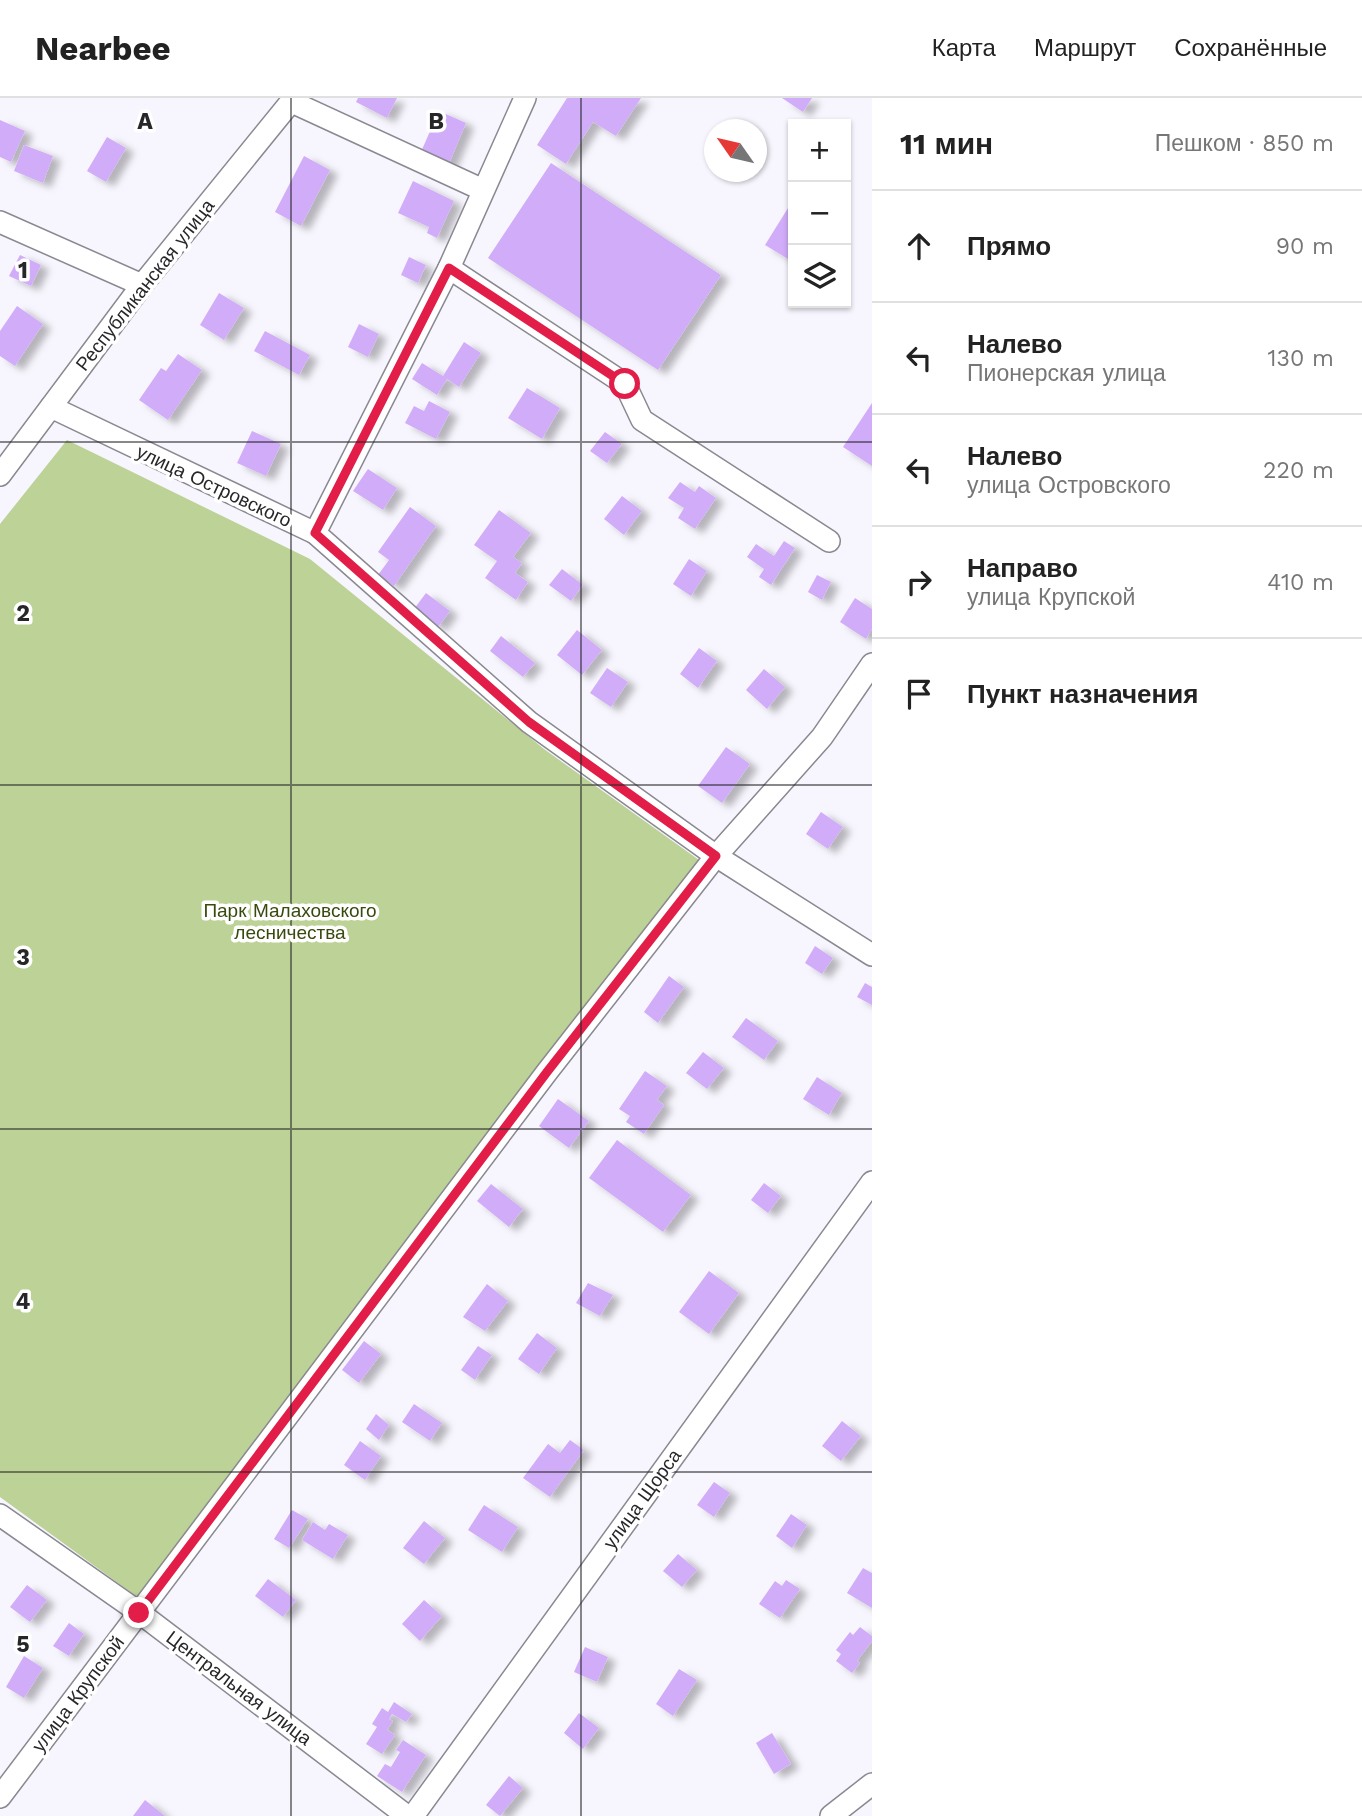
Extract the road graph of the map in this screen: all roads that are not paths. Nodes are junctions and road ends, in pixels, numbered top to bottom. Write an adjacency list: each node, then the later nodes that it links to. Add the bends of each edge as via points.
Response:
1 (524, 98): 3 (street)
2 (293, 100): 3 (street); 6 (street, Республиканская улица)
3 (483, 190): 5 (street)
4 (0, 222): 6 (street)
5 (449, 268): 9 (street); 10 (street, via 625,384 642,420)
6 (142, 285): 7 (street, Республиканская улица)
7 (51, 407): 8 (street, Республиканская улица); 9 (street, улица Островского)
8 (0, 475)
9 (315, 533): 12 (street, улица Островского, via 529,722)
10 (829, 541)
11 (872, 664): 12 (street, улица Крупской, via 822,737)
12 (716, 856): 13 (street, улица Островского); 16 (street, улица Крупской)
13 (872, 955)
14 (872, 1182): 20 (street, улица Щорса)
15 (0, 1515): 16 (street, Центральная улица)
16 (139, 1613): 18 (street, улица Крупской); 19 (street, Центральная улица)
17 (872, 1784): 21 (street)
18 (0, 1797)
19 (407, 1816)
20 (413, 1816)
21 (831, 1816)

